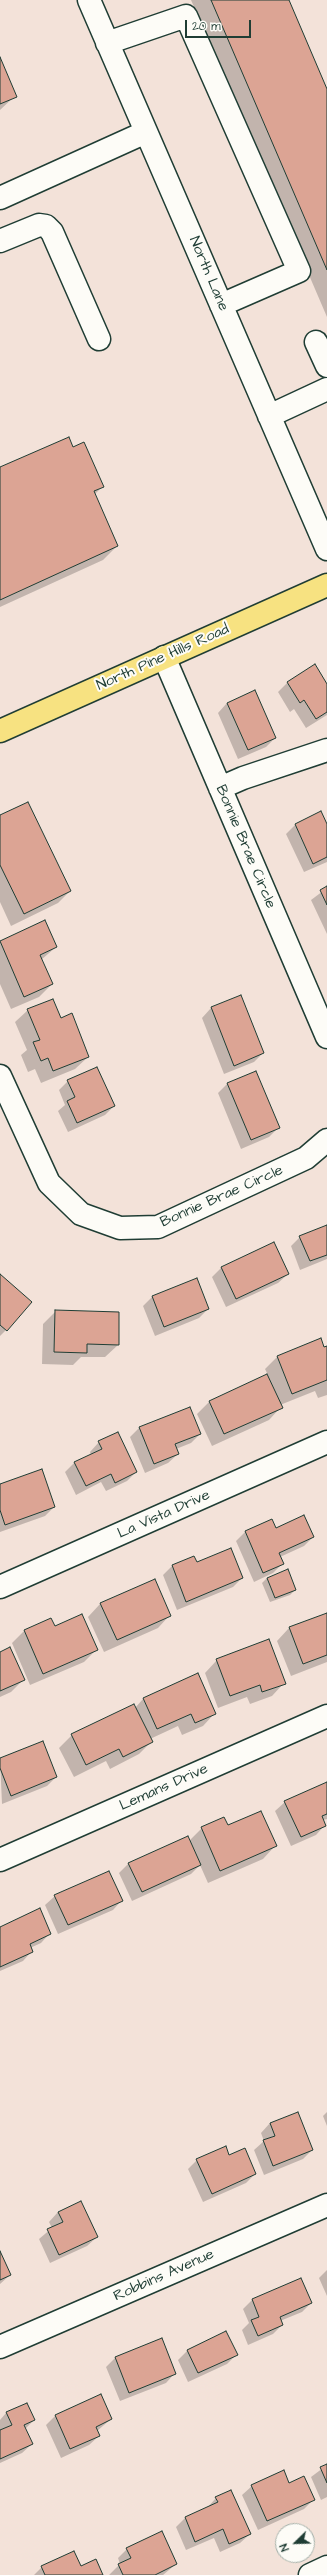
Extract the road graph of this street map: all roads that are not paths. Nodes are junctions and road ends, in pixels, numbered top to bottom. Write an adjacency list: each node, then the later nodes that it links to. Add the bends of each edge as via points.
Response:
1 (89, 0): 2 (street, North Lane)
2 (107, 43): 3 (street, North Lane); 6 (street, via 186,16 299,271)
3 (146, 132): 4 (street); 6 (street, North Lane)
4 (0, 198)
5 (0, 241): 7 (street, via 39,224 52,232)
6 (221, 305): 11 (street, North Lane)
7 (99, 340)
8 (316, 342): 9 (street)
9 (327, 366)
10 (327, 389): 11 (street)
11 (269, 416): 12 (street, North Lane)
12 (327, 549)
13 (327, 585): 14 (main road, North Pine Hills Road)
14 (164, 657): 15 (main road, North Pine Hills Road); 17 (street, Bonnie Brae Circle)
15 (0, 731)
16 (327, 750): 17 (street)
17 (220, 788): 18 (street, Bonnie Brae Circle)
18 (327, 1038)
19 (0, 1076): 20 (street, Bonnie Brae Circle, via 49,1183 81,1214 120,1228 158,1227 306,1158)
20 (327, 1140)
21 (327, 1442): 22 (street, La Vista Drive)
22 (0, 1587)
23 (327, 1716): 24 (street, Lemans Drive)
24 (0, 1860)
25 (327, 2205): 26 (street, Robbins Avenue)
26 (0, 2347)
27 (327, 2567): 28 (street)
28 (310, 2575)

